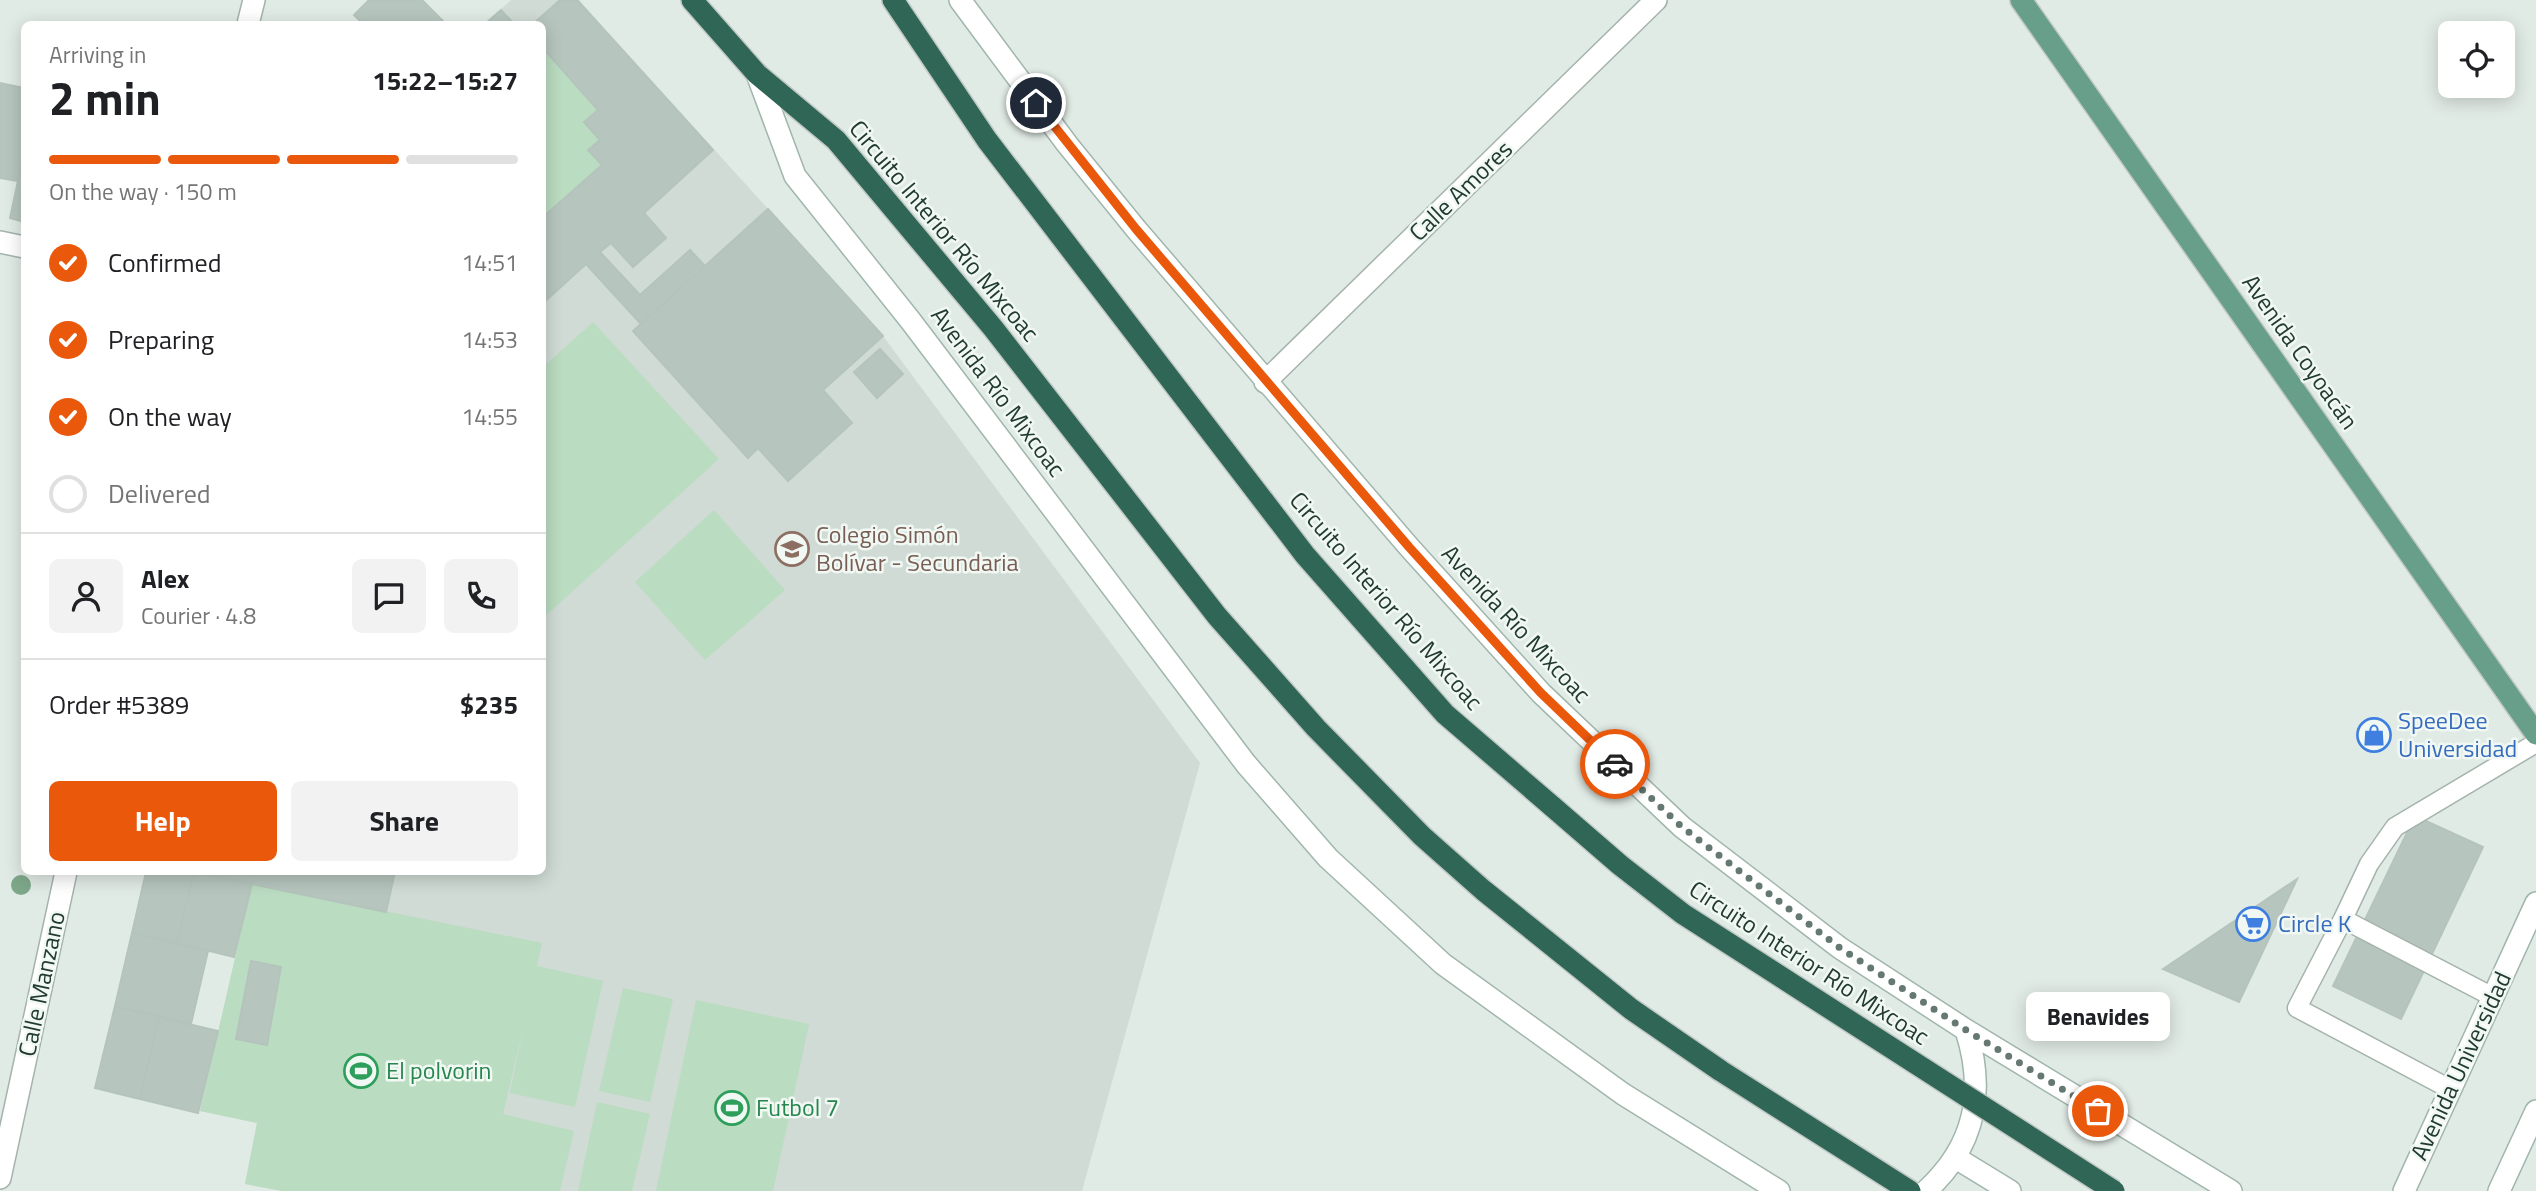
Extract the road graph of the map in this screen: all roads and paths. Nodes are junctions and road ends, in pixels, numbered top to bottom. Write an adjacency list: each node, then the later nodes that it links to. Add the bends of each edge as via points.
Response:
1 (254, 0): 7 (main road)
2 (692, 0): 8 (highway, Avenida Río Mixcoac)
3 (894, 0): 27 (highway, Circuito Interior Río Mixcoac, bridge, via 987,139 1305,555 1445,714 1684,914)
4 (960, 0): 11 (main road, Avenida Río Mixcoac, via 1067,144)
5 (1656, 0): 11 (main road, Calle Amores)
6 (2021, 0): 12 (main road, Avenida Coyoacán)
7 (249, 21)
8 (757, 74): 23 (main road, Avenida Río Mixcoac, via 795,176 926,341 1246,764 1328,858 1443,964 1623,1094); 24 (highway, Circuito Interior Río Mixcoac, via 836,140 993,328 1217,615 1316,727 1422,836 1631,1009)
9 (0, 242): 10 (main road)
10 (21, 246)
11 (1265, 382): 18 (main road, Avenida Río Mixcoac, via 1541,693 1682,827 1840,948)
12 (2536, 734)
13 (2536, 743): 16 (lane, via 2395,827 2369,864)
14 (65, 875): 22 (main road, Calle Manzano)
15 (2536, 902): 17 (main road, Avenida Universidad)
16 (2343, 919): 17 (lane); 19 (lane, via 2297,1008)
17 (2493, 996): 19 (main road, Avenida Universidad)
18 (1966, 1030): 21 (main road, via 1977,1089 1973,1115); 28 (main road, Avenida Río Mixcoac)
19 (2450, 1089): 29 (main road, Avenida Universidad)
20 (2536, 1111): 30 (main road)
21 (1956, 1158): 25 (main road); 26 (main road)
22 (0, 1178)
23 (1779, 1191)
24 (1910, 1191)
25 (1926, 1191)
26 (2010, 1191)
27 (2114, 1191)
28 (2231, 1191)
29 (2404, 1191)
30 (2499, 1191)

